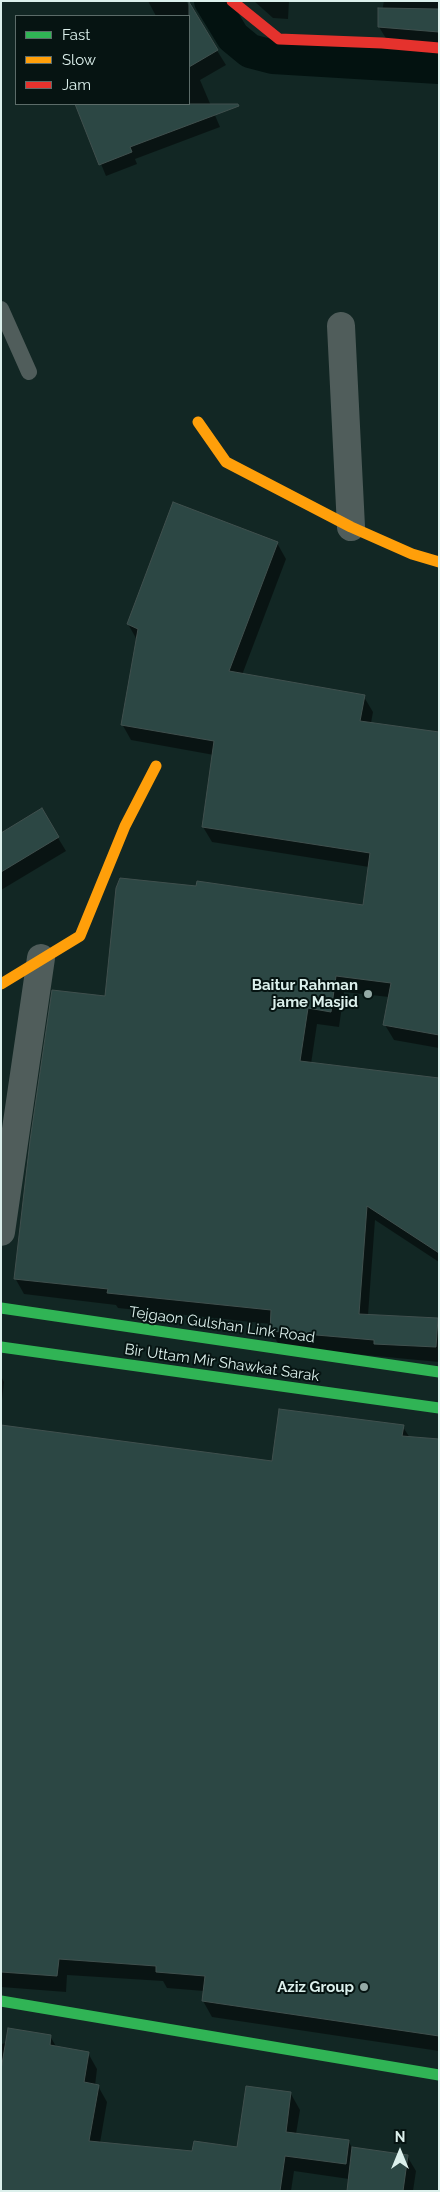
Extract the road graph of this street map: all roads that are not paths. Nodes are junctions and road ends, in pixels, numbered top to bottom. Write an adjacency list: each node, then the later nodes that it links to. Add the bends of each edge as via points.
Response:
1 (232, 1): 2 (street, via 279,40)
2 (439, 48)
3 (1, 309): 5 (lane)
4 (340, 326): 7 (street)
5 (29, 372)
6 (198, 422): 7 (street, via 226,462)
7 (351, 527): 8 (street, via 412,554)
8 (439, 562)
9 (156, 766): 10 (street, via 125,826 80,936)
10 (41, 958): 11 (street); 12 (street)
11 (1, 984)
12 (1, 1232)
13 (1, 1308): 15 (street, Tejgaon Gulshan Link Road)
14 (1, 1347): 16 (street, Bir Uttam Mir Shawkat Sarak)
15 (439, 1372)
16 (439, 1408)
17 (1, 2001): 18 (street)
18 (439, 2075)

